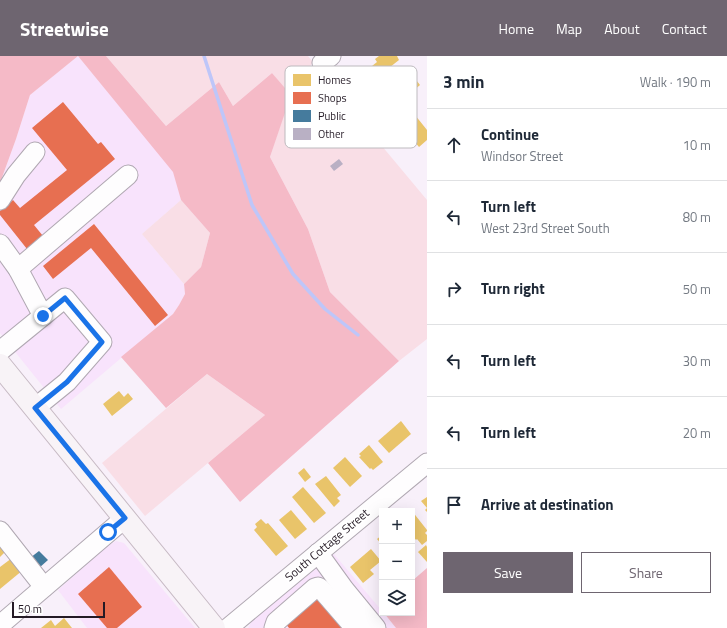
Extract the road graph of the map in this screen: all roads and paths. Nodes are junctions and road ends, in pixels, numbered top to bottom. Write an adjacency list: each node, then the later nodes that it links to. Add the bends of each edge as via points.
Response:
1 (35, 152): 3 (street, via 16,174)
2 (128, 175): 5 (street)
3 (0, 200)
4 (0, 244): 5 (street)
5 (18, 269): 6 (street)
6 (43, 316): 7 (street); 9 (street, via 65,298 102,342 67,382)
7 (0, 351)
8 (0, 365): 9 (main road)
9 (35, 408): 11 (main road)
10 (427, 463): 13 (street, South Cottage Street)
11 (125, 518): 14 (street); 17 (main road)
12 (0, 531): 14 (street)
13 (318, 553): 16 (street); 18 (street, South Cottage Street)
14 (44, 587): 15 (street)
15 (0, 624)
16 (366, 626): 19 (street, via 353,626 318,587 276,622)
17 (214, 628)
18 (228, 628)
19 (274, 628)

